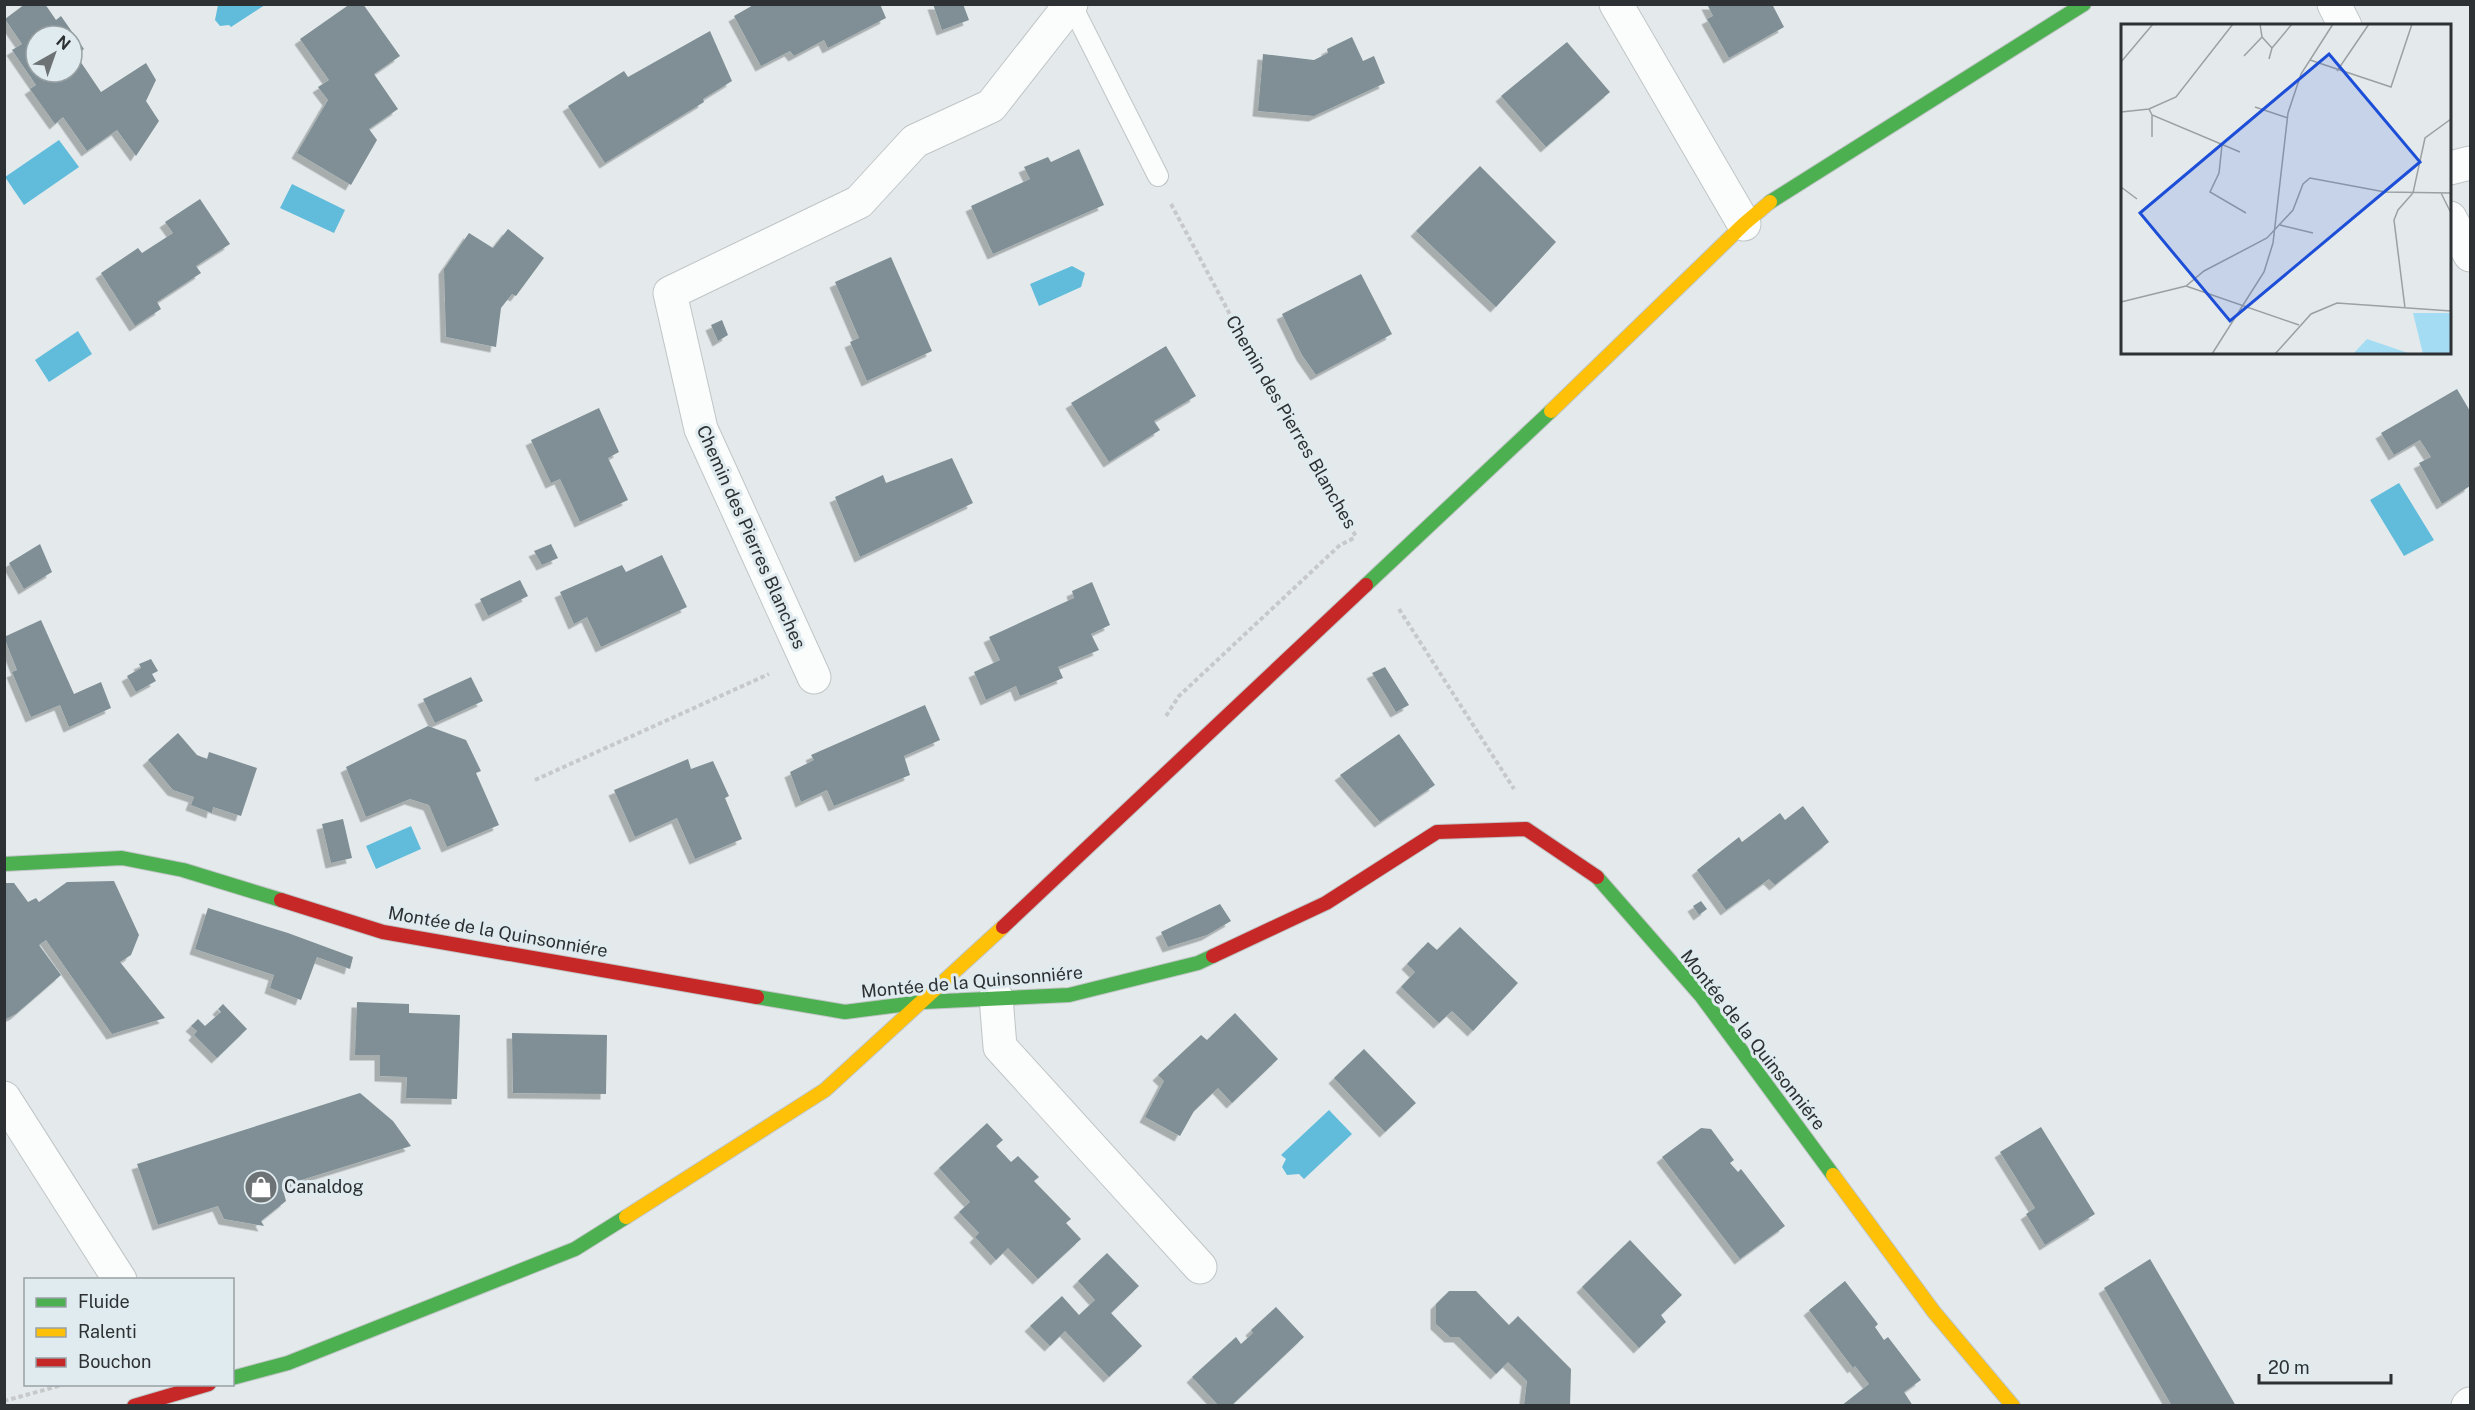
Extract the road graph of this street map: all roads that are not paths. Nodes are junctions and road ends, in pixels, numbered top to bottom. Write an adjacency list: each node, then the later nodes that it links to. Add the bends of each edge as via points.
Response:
1 (1071, 4): 8 (lane, Chemin des Pierres Blanches); 12 (street, Chemin des Pierres Blanches, via 991,106 915,141 859,202 670,292 701,429)
2 (1616, 4): 10 (street)
3 (2084, 4): 10 (main road, via 1780,193)
4 (2334, 4): 5 (street)
5 (2344, 24)
6 (2470, 163): 7 (street)
7 (2451, 168)
8 (1158, 176)
9 (2451, 220): 11 (street)
10 (1744, 224): 15 (main road, via 1544,418)
11 (2470, 255)
12 (809, 667)
13 (4, 864): 15 (main road, Montée de la Quinsonniére, via 122,858 183,870 383,932 821,1010 845,1012)
14 (996, 997): 15 (main road, Montée de la Quinsonniére); 17 (street, via 1000,1047); 22 (main road, Montée de la Quinsonniére, via 1069,995 1198,963 1326,903 1437,832 1526,829 1595,875 1702,997 1934,1312)
15 (923, 1002): 19 (main road, via 825,1090 575,1249 288,1363)
16 (4, 1098): 18 (street)
17 (1200, 1267)
18 (119, 1278)
19 (234, 1377)
20 (197, 1391): 21 (main road)
21 (134, 1406)
22 (2013, 1406)

